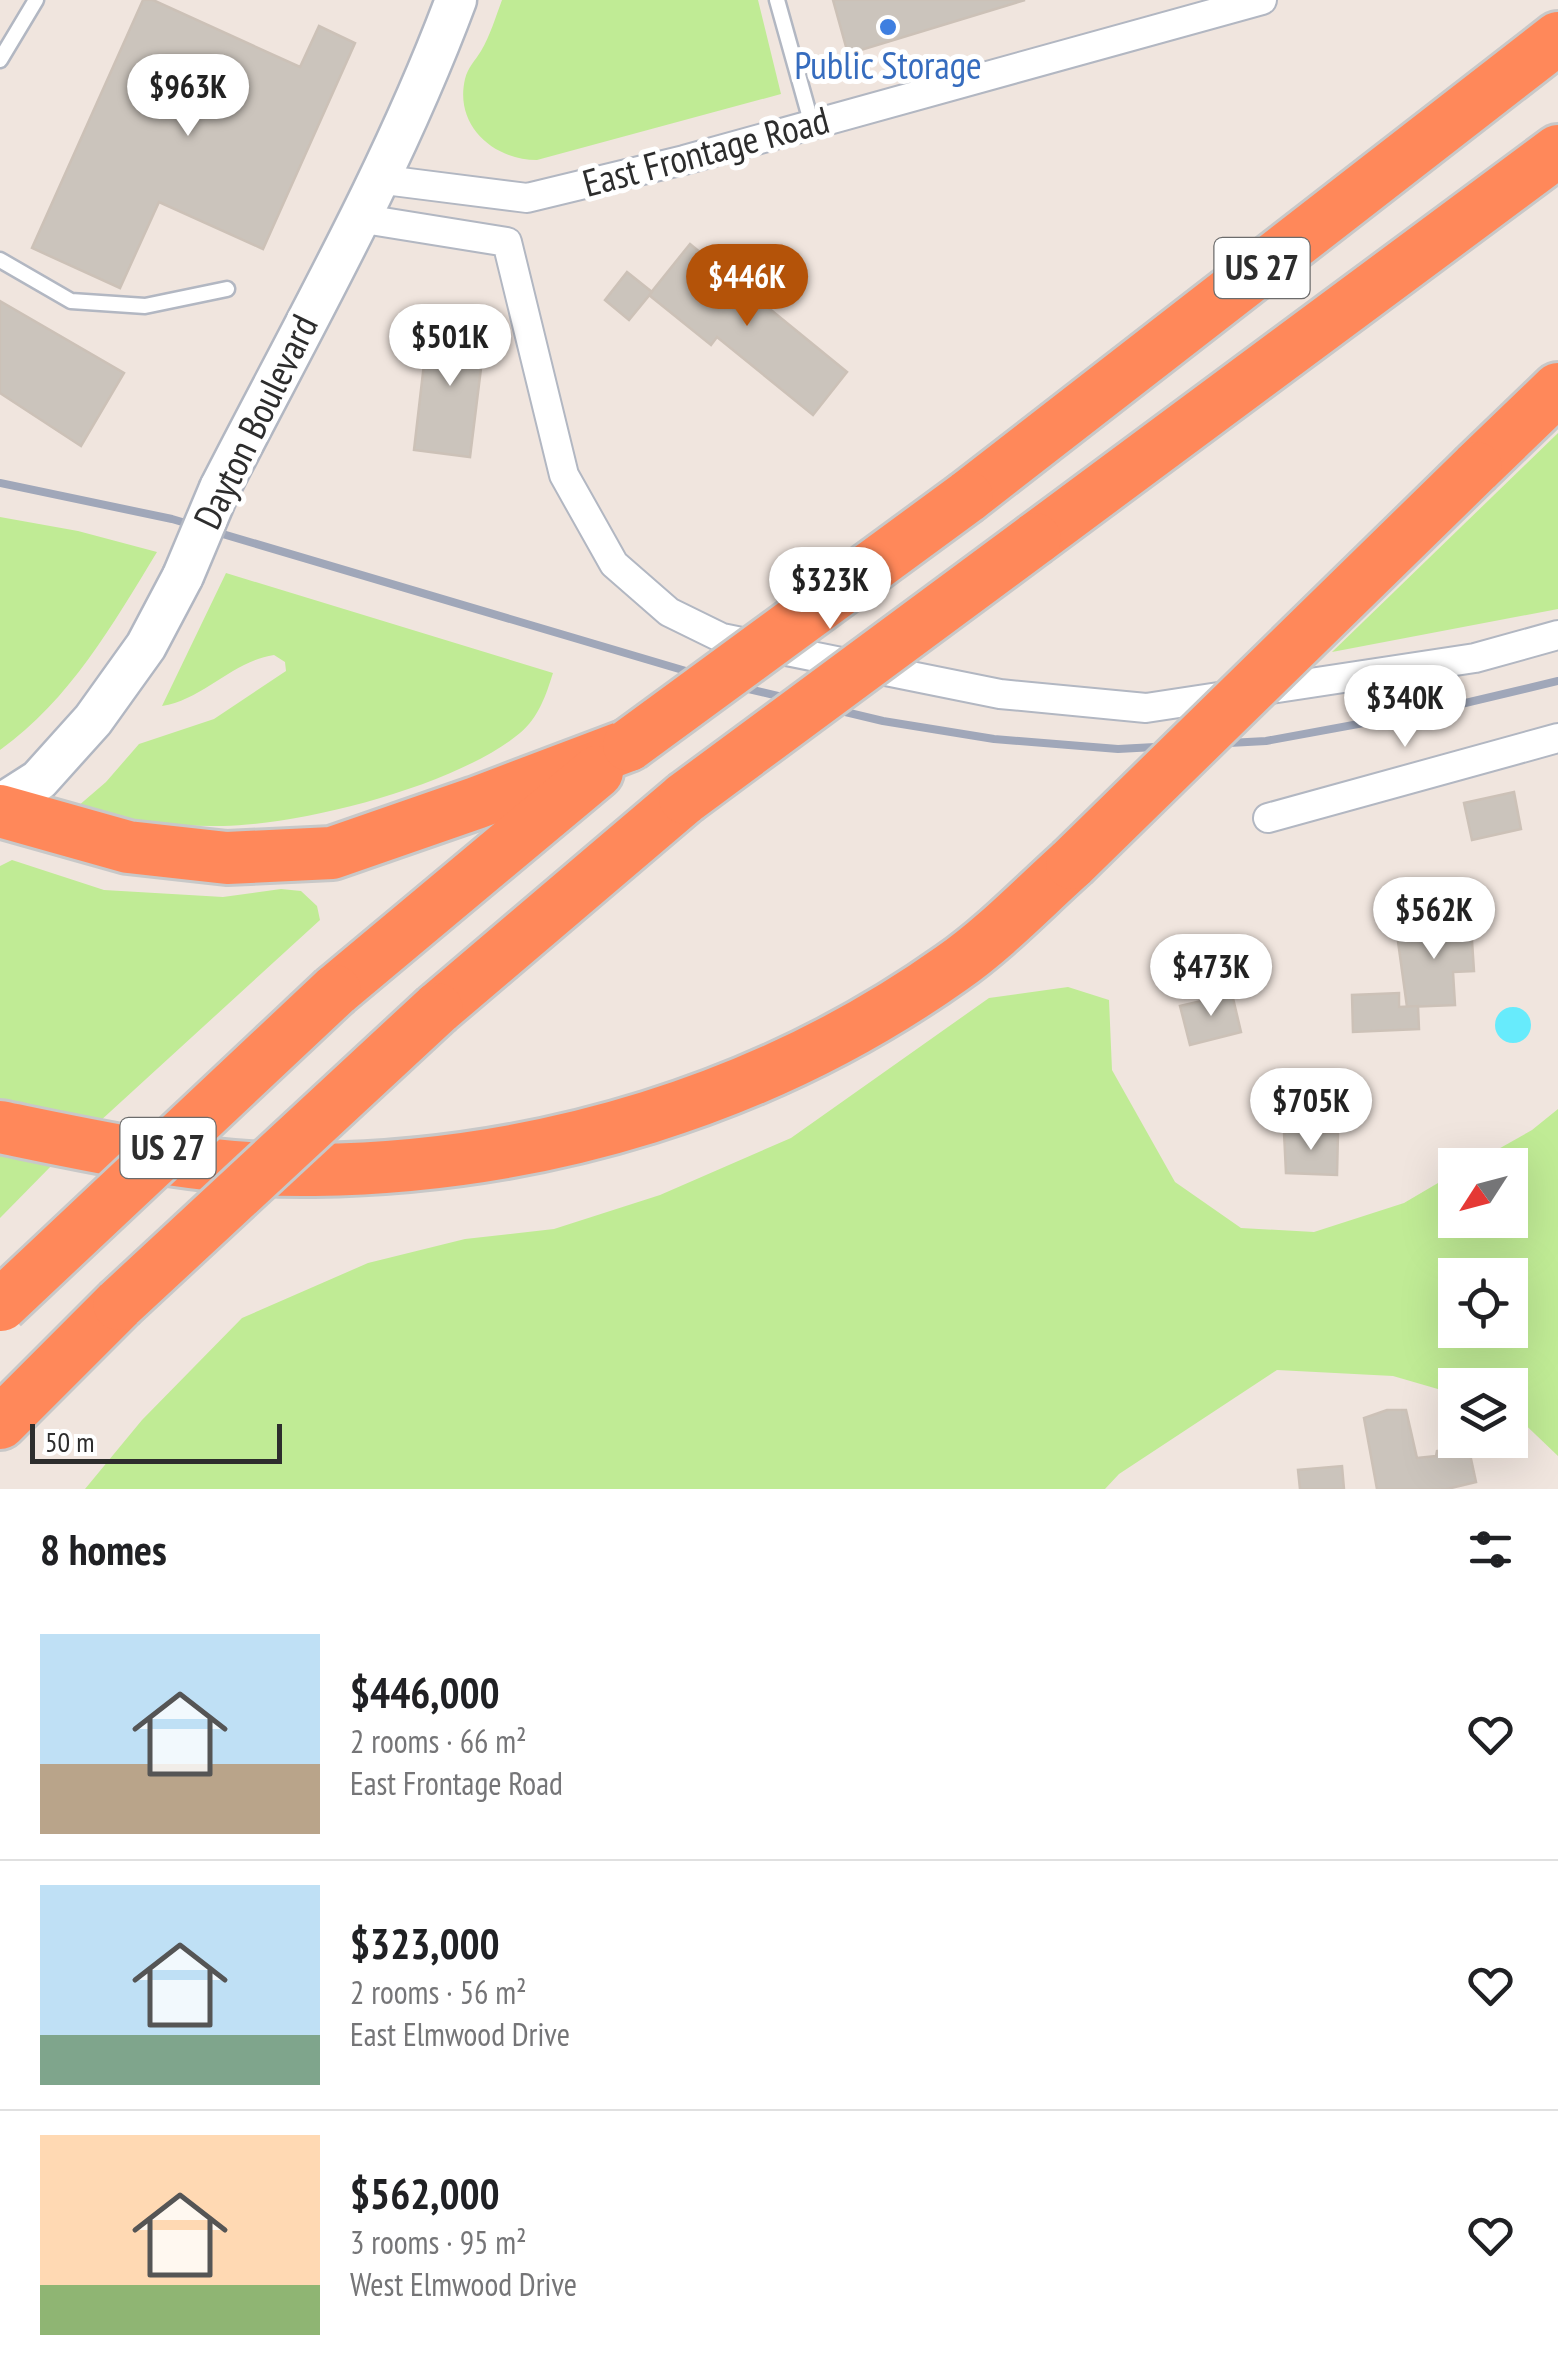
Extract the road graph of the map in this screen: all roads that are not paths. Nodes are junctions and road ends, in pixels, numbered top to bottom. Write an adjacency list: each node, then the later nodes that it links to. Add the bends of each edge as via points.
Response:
1 (36, 0): 6 (lane)
2 (456, 0): 9 (main road, Dayton Boulevard)
3 (777, 0): 7 (lane)
4 (1262, 0): 7 (street, East Frontage Road)
5 (1558, 38): 16 (highway, US 27, bridge, via 966,497)
6 (0, 60)
7 (812, 124): 9 (street, East Frontage Road, via 527,198)
8 (1558, 151): 21 (highway, US 27, bridge, via 686,798 437,1009)
9 (377, 179): 10 (main road, Dayton Boulevard)
10 (358, 218): 14 (street, via 507,242 564,476 614,564 669,612 722,638 1000,694 1146,708 1475,658); 17 (main road, Dayton Boulevard, bridge, via 146,646 39,780)
11 (0, 260): 12 (lane, via 71,301 145,306)
12 (227, 289)
13 (1558, 389): 19 (highway, bridge, via 1072,863 954,966 845,1035 758,1078 611,1130 454,1163 311,1170 184,1161)
14 (1558, 634)
15 (1558, 738): 18 (street)
16 (628, 745): 17 (highway, via 332,853 226,858 128,847); 20 (highway, US 27, bridge, via 336,991)
17 (0, 808)
18 (1268, 818)
19 (0, 1127)
20 (0, 1306)
21 (0, 1422)

